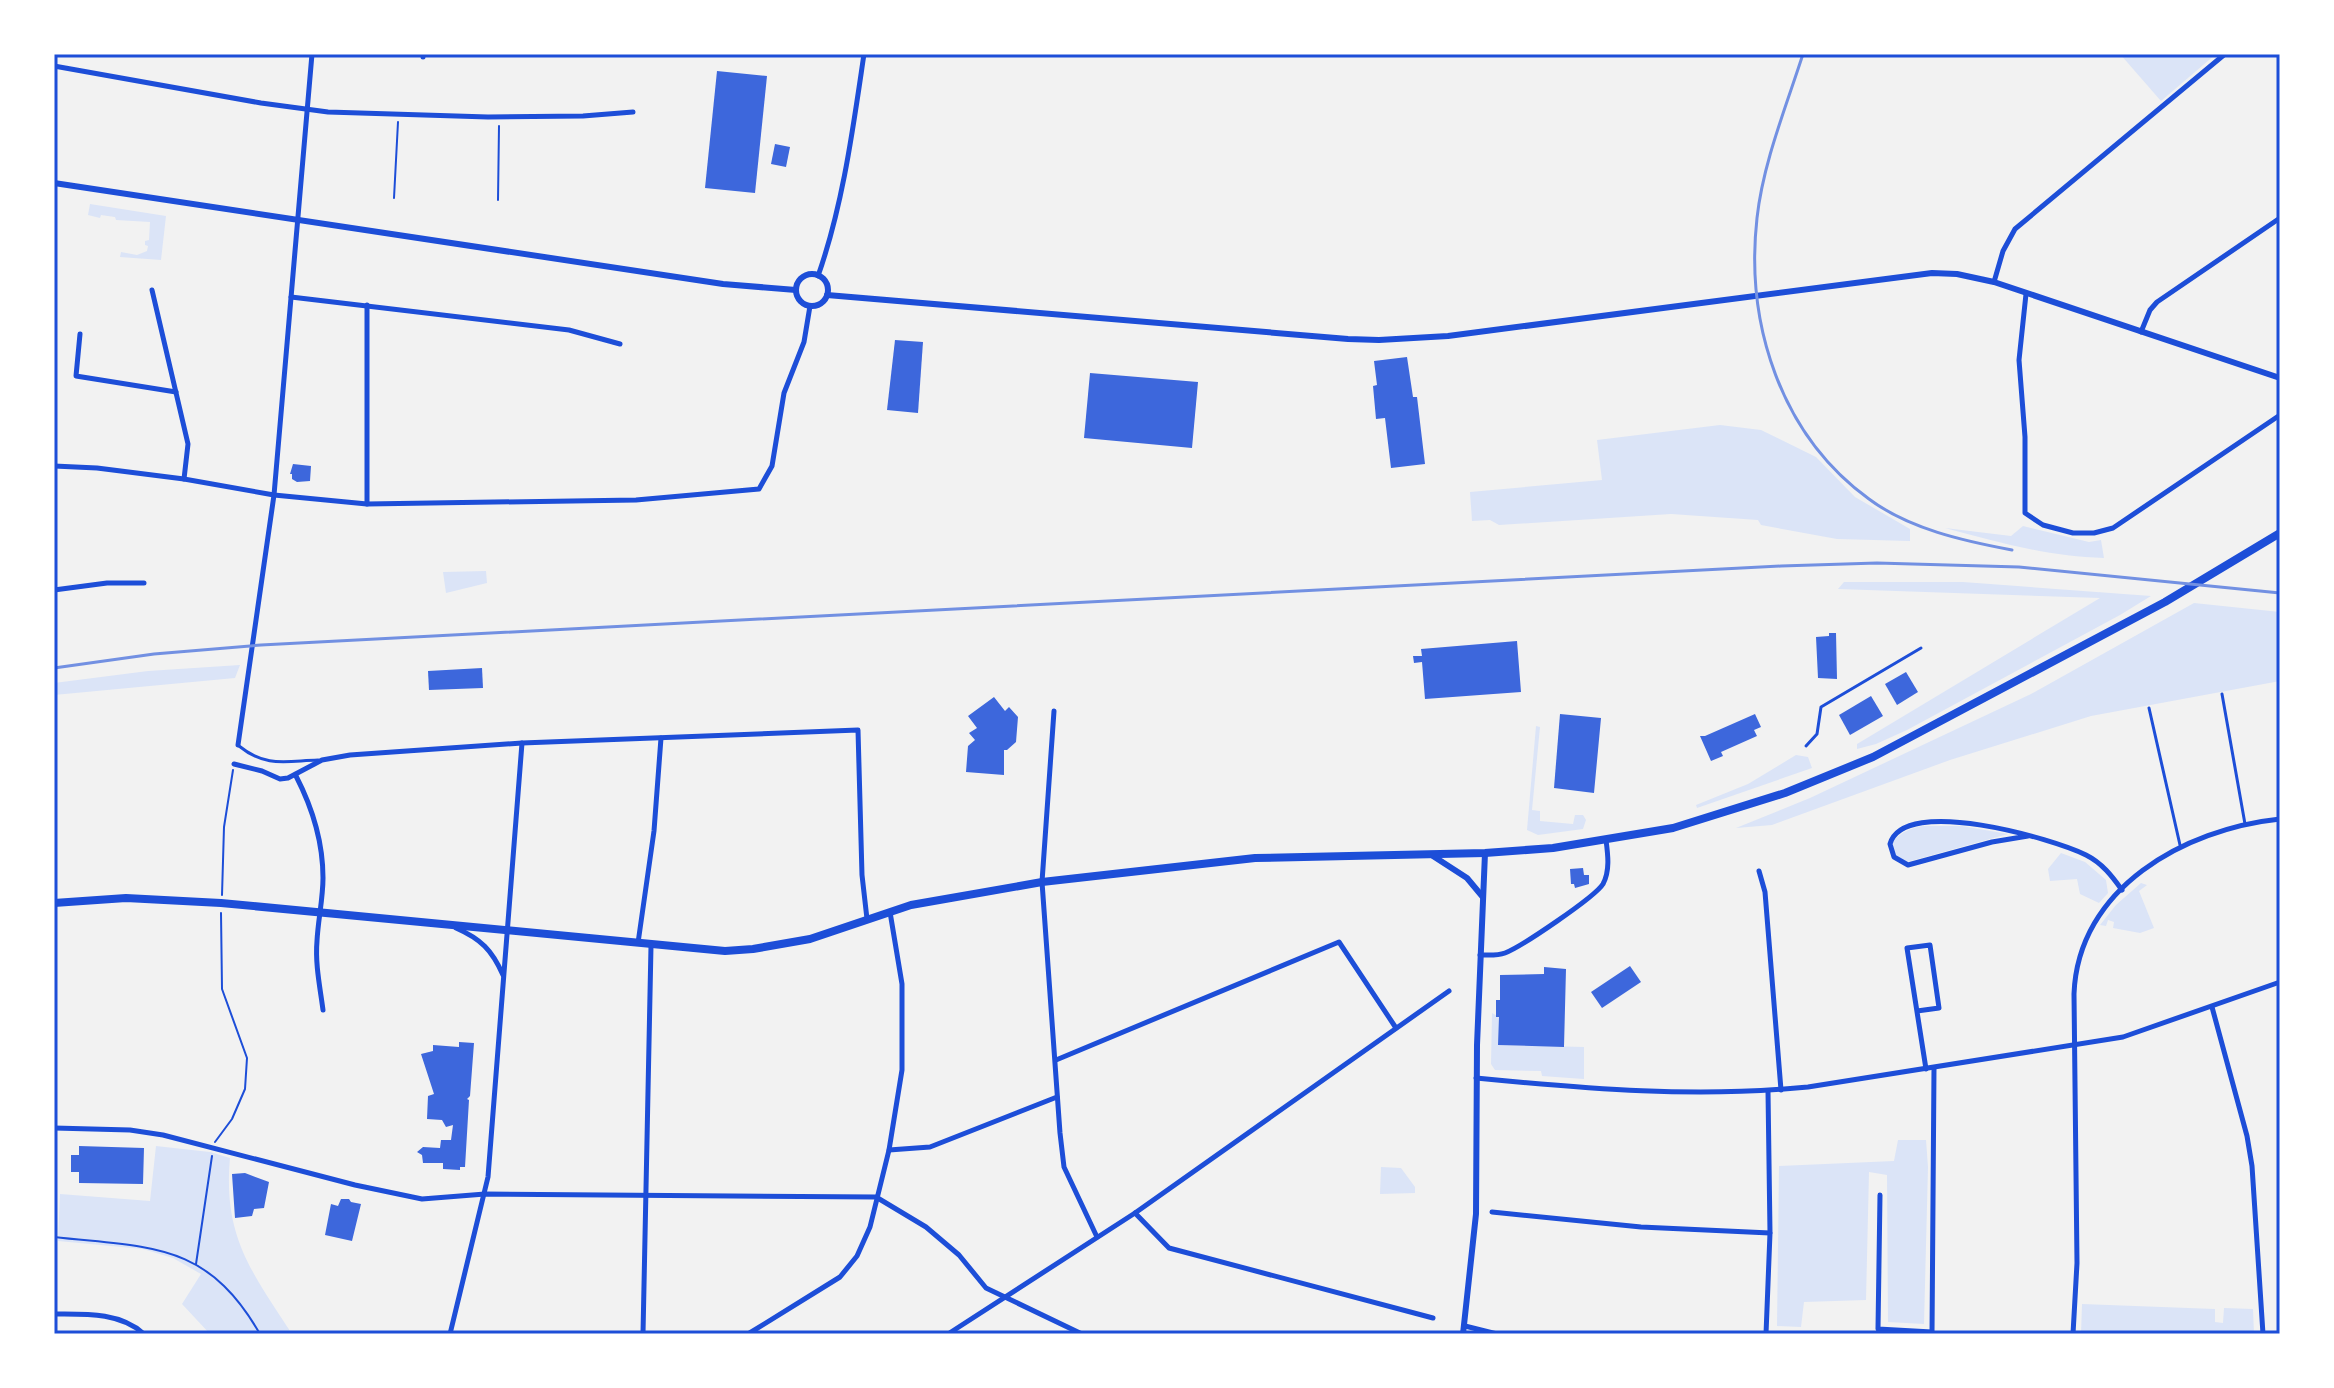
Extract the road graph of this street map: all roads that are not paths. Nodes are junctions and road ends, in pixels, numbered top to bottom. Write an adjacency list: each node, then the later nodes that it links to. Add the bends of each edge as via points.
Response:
1 (312, 54): 5 (street)
2 (864, 54): 10 (street, via 836,214)
3 (2225, 54): 11 (street, via 2015,229)
4 (54, 66): 5 (street)
5 (307, 108): 6 (street, via 499,117); 9 (street)
6 (633, 112)
7 (54, 183): 9 (street)
8 (2280, 218): 19 (street, via 2157,302)
9 (298, 220): 13 (street, via 723,284); 16 (street)
10 (818, 276): 13 (street, via 803,277); 15 (street, via 825,281)
11 (1994, 282): 14 (street); 15 (street, via 1932,273 1448,336 1379,340)
12 (152, 290): 23 (street)
13 (796, 290): 18 (street, via 800,301)
14 (2026, 294): 19 (street); 24 (street, via 2019,360 2024,509 2033,521 2073,533 2113,528)
15 (827, 295): 18 (street)
16 (291, 297): 17 (street); 27 (street)
17 (367, 305): 21 (street, via 569,330); 28 (street)
18 (810, 306): 28 (street, via 804,342 784,393 772,466 759,489 636,500)
19 (2141, 332): 22 (street)
20 (80, 334): 23 (street, via 76,376)
21 (620, 344)
22 (2280, 378)
23 (176, 392): 26 (street, via 188,444)
24 (2280, 415)
25 (54, 466): 26 (street)
26 (184, 479): 27 (street)
27 (274, 495): 28 (street); 38 (street)
28 (367, 504)
29 (2280, 533): 46 (main road, via 2165,602 1829,776 1712,817)
30 (144, 583): 31 (street)
31 (54, 590)
32 (1921, 648): 39 (lane, via 1821,707 1817,734)
33 (2222, 694): 44 (lane)
34 (2149, 708): 47 (lane)
35 (1054, 711): 51 (street)
36 (661, 738): 37 (street); 57 (street, via 858,730); 60 (street)
37 (522, 743): 40 (street); 59 (street)
38 (238, 745): 40 (lane, via 271,763)
39 (1806, 746)
40 (322, 760): 42 (street)
41 (234, 764): 42 (street, via 280,779)
42 (296, 776): 56 (street, via 320,848)
43 (2280, 819): 44 (street)
44 (2245, 824): 47 (street)
45 (2028, 836): 45 (street, via 1992,826 1931,822 1898,830 1890,844 1894,857 1908,865); 52 (street, via 2089,857)
46 (1606, 840): 48 (main road); 62 (street, via 1608,860 1601,888 1509,951)
47 (2180, 845): 52 (street)
48 (1485, 853): 49 (main road); 53 (street)
49 (1431, 854): 51 (main road, via 1255,858); 53 (street, via 1467,878)
50 (1759, 871): 75 (street)
51 (1042, 882): 55 (main road); 71 (street)
52 (2122, 890): 70 (street, via 2095,921 2080,949 2074,978)
53 (1482, 896): 62 (street)
54 (54, 903): 56 (main road, via 126,898)
55 (890, 912): 57 (main road); 79 (street, via 902,984 902,1070)
56 (320, 913): 58 (main road); 67 (street, via 317,967)
57 (867, 920): 61 (main road, via 810,939 753,949)
58 (450, 926): 59 (main road); 63 (street, via 489,948)
59 (507, 932): 60 (main road); 63 (street)
60 (638, 945): 61 (main road)
61 (651, 946): 82 (street)
62 (1480, 955): 74 (street)
63 (504, 976): 80 (street)
64 (2280, 982): 66 (street)
65 (1449, 991): 69 (street)
66 (2212, 1007): 70 (street, via 2123,1037); 102 (street, via 2252,1166)
67 (323, 1010)
68 (1917, 1011): 68 (street, via 1907,948 1930,945 1939,1008); 73 (street)
69 (1396, 1028): 71 (street, via 1339,942); 85 (street)
70 (2074, 1045): 72 (street); 101 (street)
71 (1056, 1060): 77 (street)
72 (1934, 1068): 73 (street); 92 (street)
73 (1926, 1069): 75 (street)
74 (1476, 1078): 76 (street, via 1628,1091); 91 (street, via 1476,1214)
75 (1781, 1090): 76 (street)
76 (1768, 1091): 86 (street)
77 (1057, 1097): 79 (street, via 930,1147); 87 (street, via 1064,1167)
78 (54, 1128): 80 (street, via 130,1130 213,1146 422,1199)
79 (889, 1150): 83 (street)
80 (485, 1194): 82 (street); 94 (street)
81 (1880, 1195): 92 (street, via 1878,1329)
82 (646, 1197): 83 (street); 95 (street)
83 (876, 1197): 88 (street, via 926,1227 986,1288); 96 (street, via 857,1256 840,1277)
84 (1492, 1212): 86 (street)
85 (1135, 1213): 87 (street); 90 (street, via 1169,1248)
86 (1770, 1233): 100 (street)
87 (1097, 1237): 88 (street)
88 (1004, 1297): 97 (street); 98 (street)
89 (54, 1314): 93 (street, via 94,1314 135,1326)
90 (1433, 1318)
91 (1464, 1330): 99 (street)
92 (1932, 1333)
93 (144, 1334)
94 (450, 1334)
95 (643, 1334)
96 (748, 1334)
97 (948, 1334)
98 (1082, 1334)
99 (1497, 1334)
100 (1766, 1334)
101 (2073, 1334)
102 (2263, 1334)

